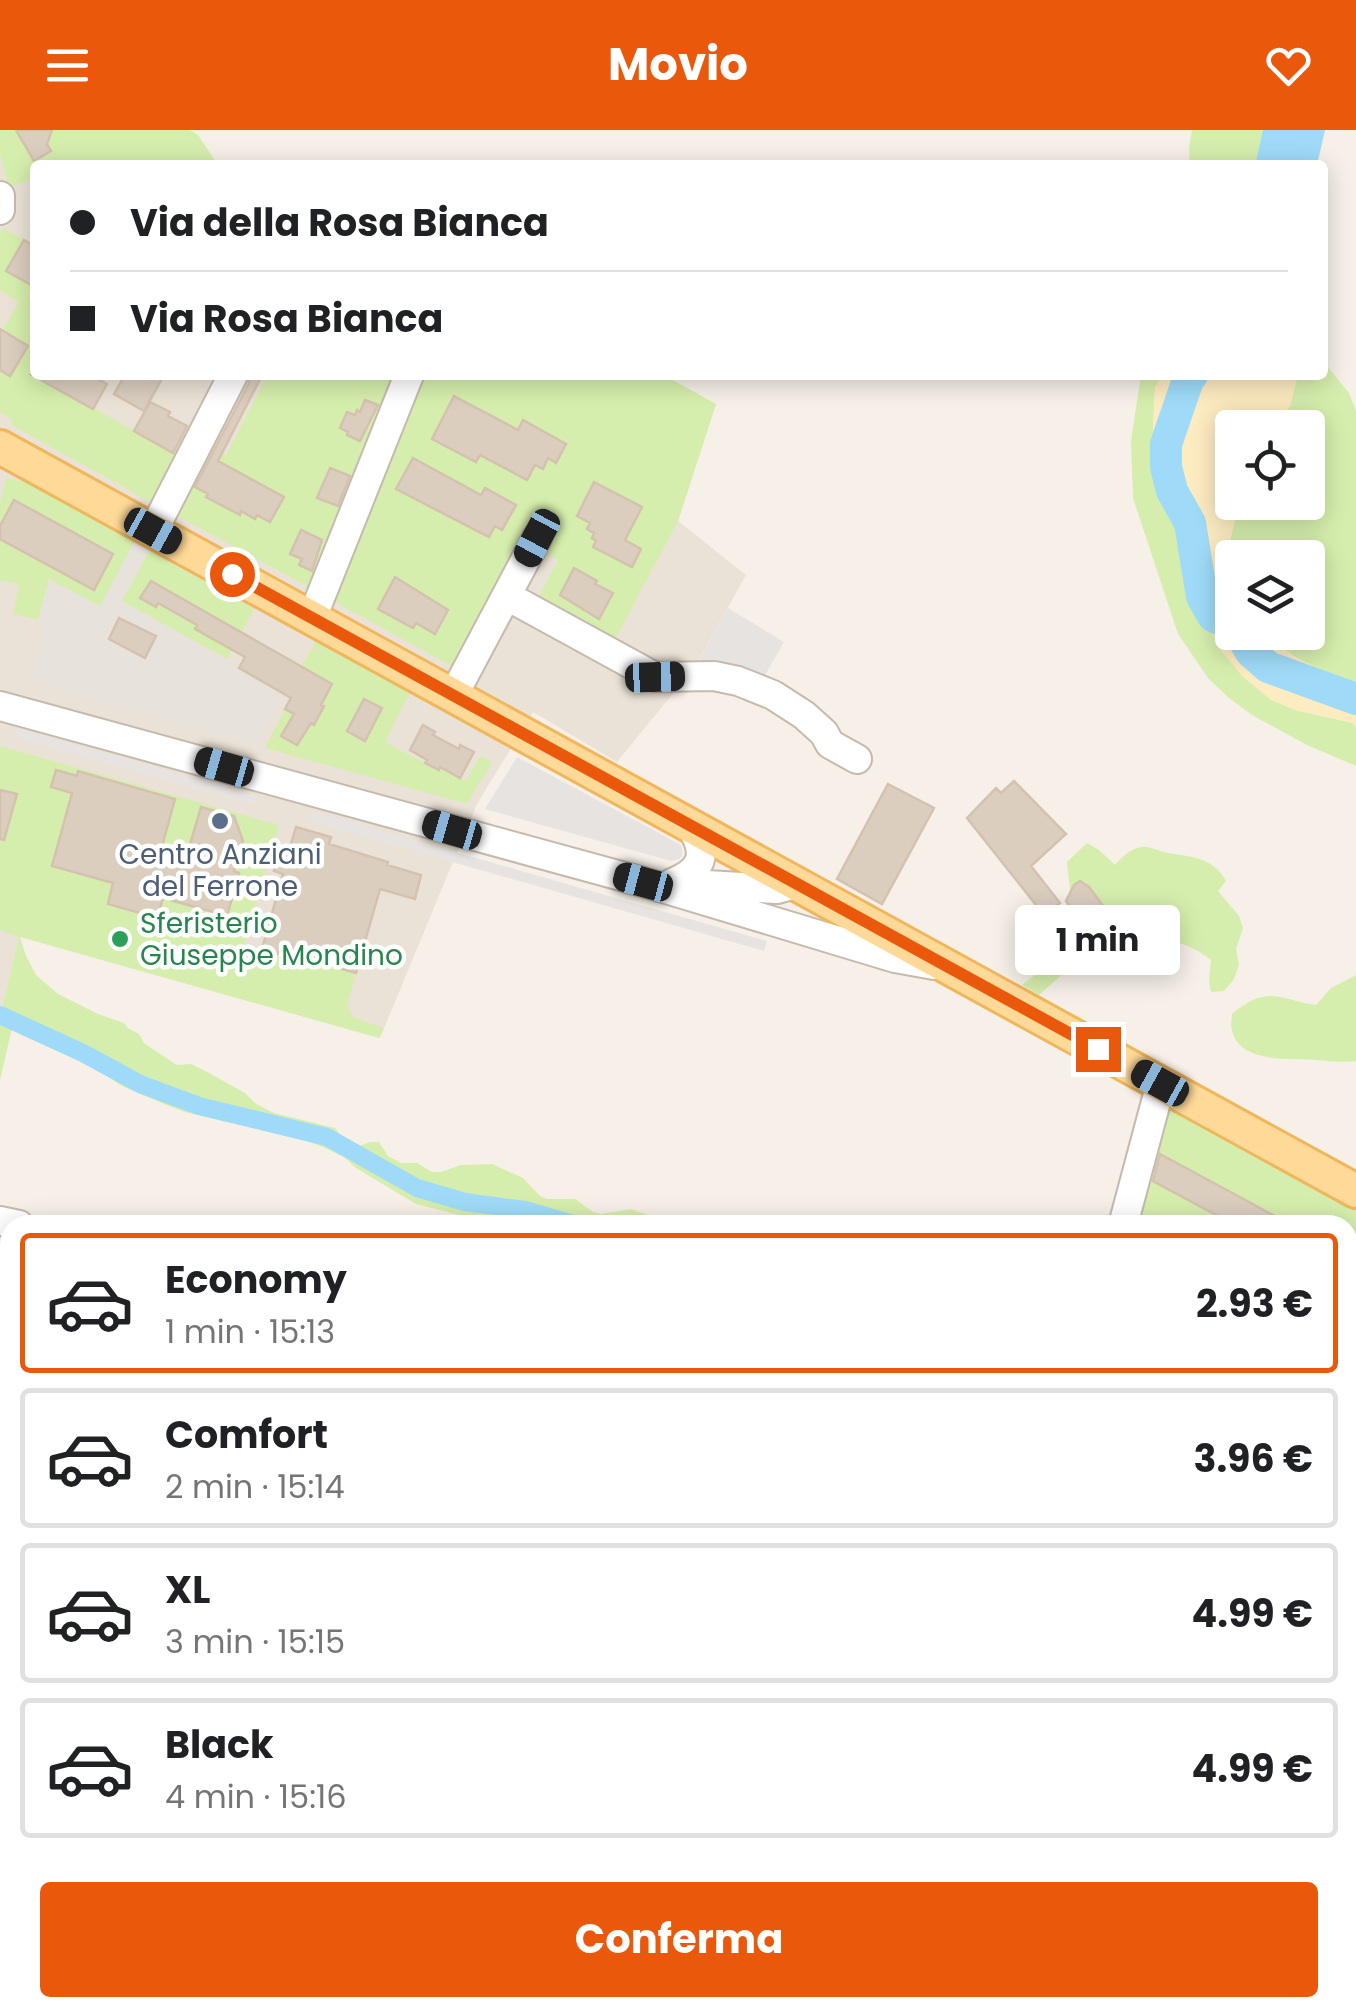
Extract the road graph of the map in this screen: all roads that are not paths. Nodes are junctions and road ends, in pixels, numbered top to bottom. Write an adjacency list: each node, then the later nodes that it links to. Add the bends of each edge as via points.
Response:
1 (0, 196): 2 (street)
2 (0, 210)
3 (230, 380): 6 (street)
4 (407, 380): 9 (street)
5 (0, 447): 6 (main road)
6 (153, 531): 9 (main road)
7 (537, 538): 8 (street)
8 (507, 596): 10 (street); 12 (street, via 655,677 714,676 774,694)
9 (312, 618): 10 (main road)
10 (453, 696): 13 (main road)
11 (0, 706): 14 (street)
12 (857, 760)
13 (690, 827): 15 (street, via 700,842 700,860); 16 (main road)
14 (643, 882): 15 (street); 17 (street)
15 (672, 883): 16 (street)
16 (796, 884): 17 (street, via 792,909 781,918); 18 (main road)
17 (765, 918): 18 (street, via 913,962)
18 (946, 965): 19 (main road)
19 (1160, 1083): 20 (main road); 21 (street)
20 (1356, 1190)
21 (1126, 1215)

